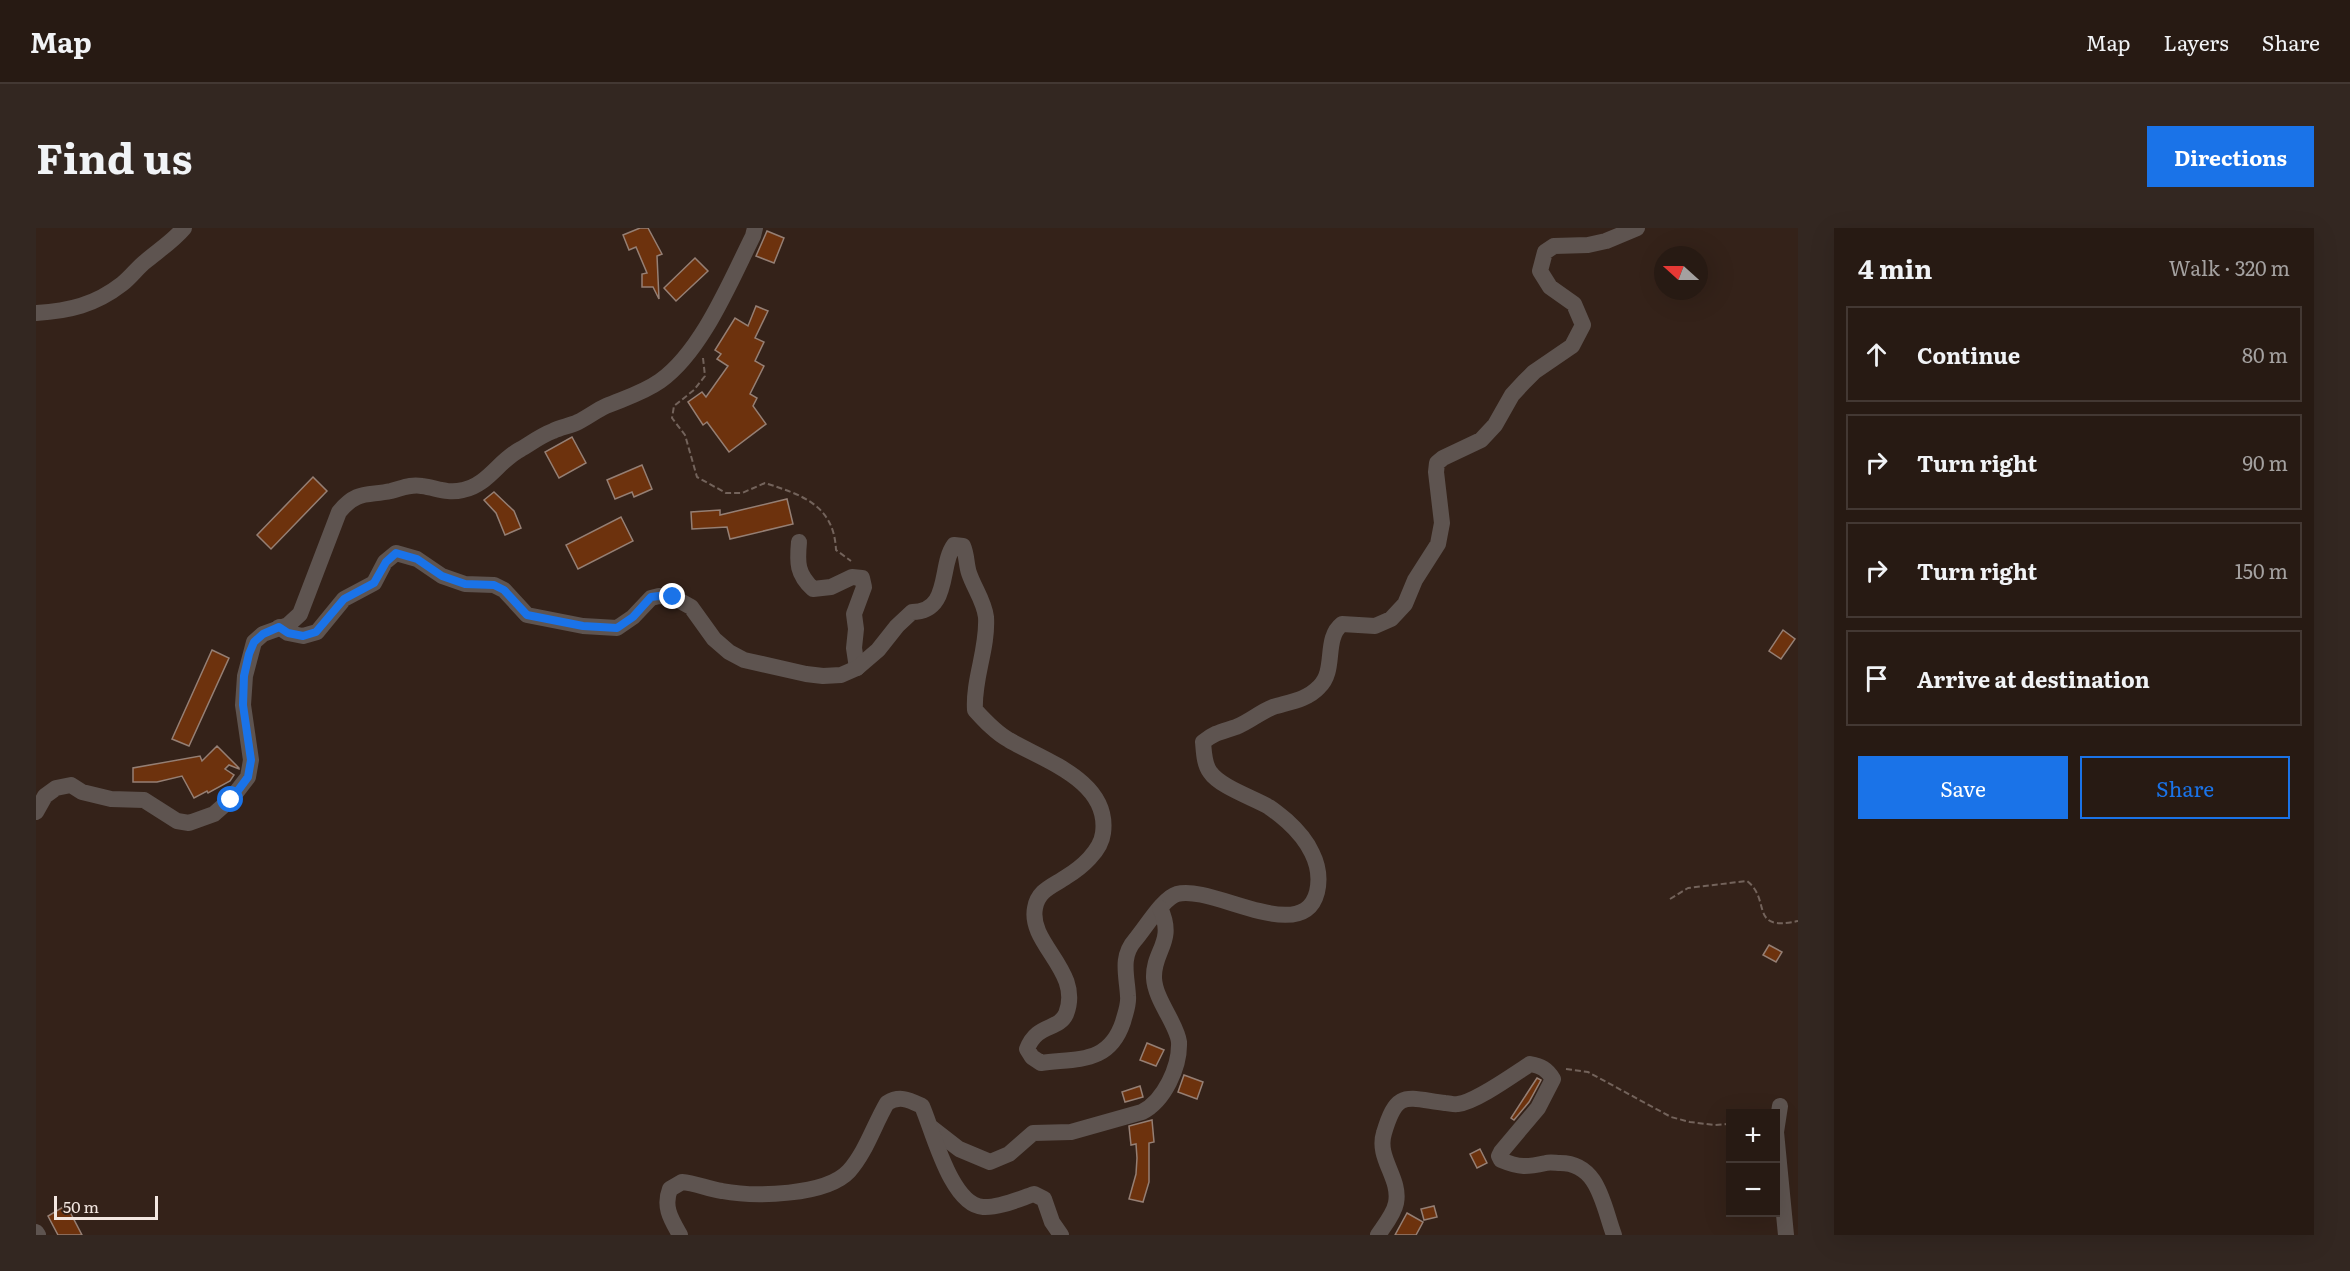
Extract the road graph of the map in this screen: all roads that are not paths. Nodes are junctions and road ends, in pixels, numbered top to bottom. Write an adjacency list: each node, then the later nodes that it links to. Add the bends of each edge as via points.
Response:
1 (184, 228): 4 (street, via 105,296 71,310)
2 (755, 228): 6 (street, via 724,296 678,365 661,380 517,450 477,486 444,492 407,485 358,495 339,512 300,614 288,625)
3 (1637, 228): 9 (street, via 1606,241 1554,246 1545,252 1540,271 1550,287 1574,304 1583,325 1580,334 1572,346 1524,382 1481,440 1437,463 1442,523 1438,544 1405,604 1391,619 1375,626 1342,624 1335,629 1327,674 1307,696 1215,732 1203,742 1211,773 1271,808 1303,837 1313,854 1320,882 1315,900 1299,914 1284,916 1201,894 1179,893 1168,897)
4 (36, 313)
5 (799, 542): 7 (street, via 798,566 802,579 813,589 831,588 852,577 862,578 864,587 854,614)
6 (279, 627): 7 (street, via 303,636 316,632 344,599 374,583 396,553 417,559 442,576 465,584 494,585 504,590 527,615 617,628 651,597 673,597 691,607 714,639 744,660 823,676 841,675); 8 (street, via 254,642 244,676 243,705 251,760 248,777 231,800 214,814 189,823 177,821 144,800 103,798 71,785 56,788 45,796)
7 (857, 668): 9 (street, via 912,612 932,604 942,590 949,552 954,545 963,546 986,617 975,710 1006,739 1082,781 1104,815 1103,835 1094,853 1066,878 1041,893 1035,907 1035,920 1060,965 1069,1000 1065,1016 1031,1039 1027,1049 1032,1057 1041,1063 1096,1055 1109,1049 1127,1009 1127,954)
8 (36, 812)
9 (1160, 908): 11 (street, via 1166,922 1154,975 1155,988 1179,1041 1171,1078 1152,1107 1071,1132 1033,1133 1009,1154 990,1162 959,1149)
10 (1780, 1106): 16 (street, via 1776,1132)
11 (932, 1128): 12 (street, via 922,1106 905,1098 893,1099 887,1103 850,1170 829,1185 803,1191 736,1193 682,1182 670,1189 666,1200); 13 (street, via 945,1165 960,1193 972,1204 984,1207 1034,1194 1040,1196)
12 (680, 1235)
13 (1060, 1235)
14 (1378, 1235): 15 (street, via 1396,1204 1396,1190 1382,1154 1384,1134 1395,1105 1404,1098 1458,1105 1530,1064 1549,1071 1553,1079 1538,1108 1499,1156 1520,1167 1573,1163 1590,1174)
15 (1614, 1235)
16 (1786, 1235)

